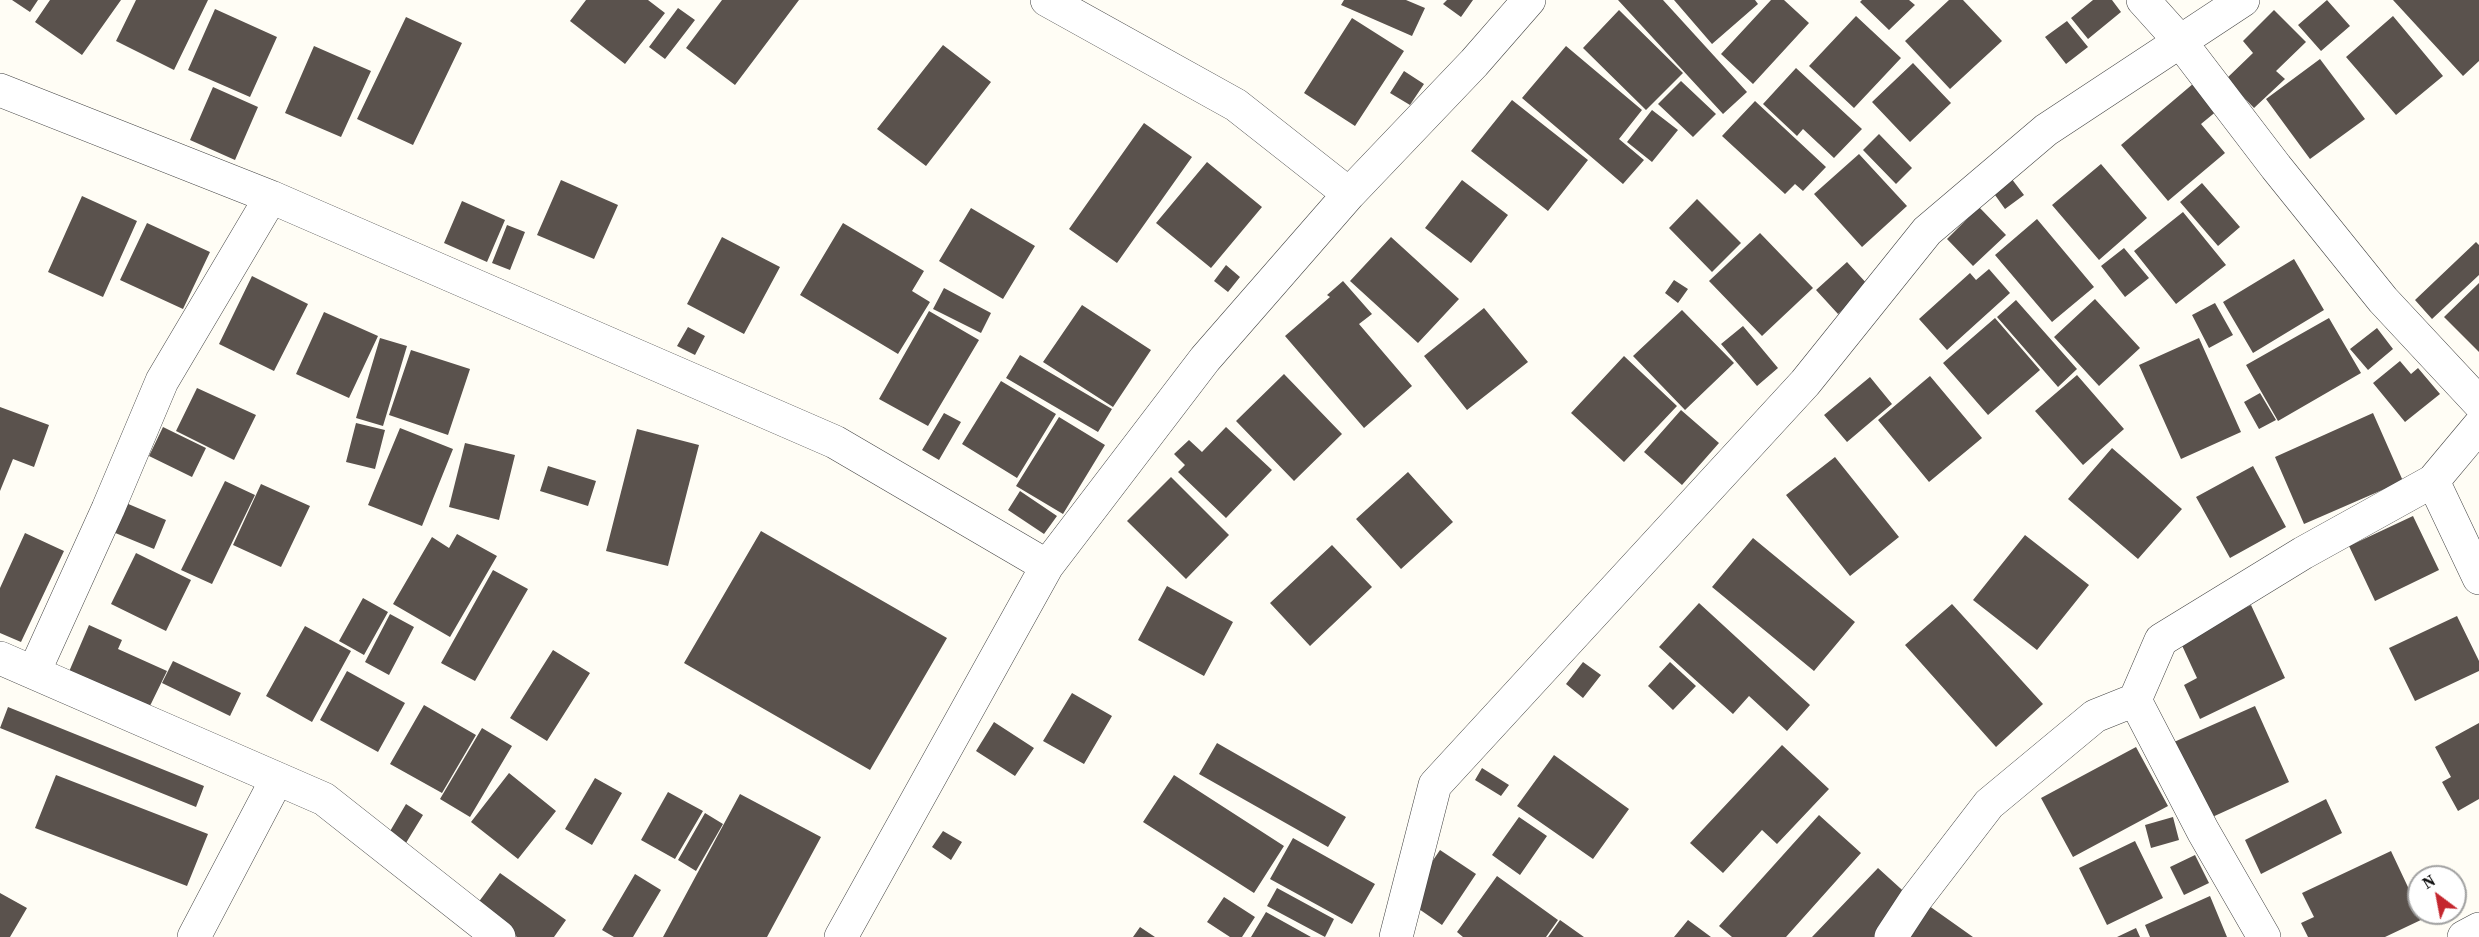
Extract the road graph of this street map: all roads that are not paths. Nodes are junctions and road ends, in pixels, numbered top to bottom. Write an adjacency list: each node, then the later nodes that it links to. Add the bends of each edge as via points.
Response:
1 (1047, 0): 7 (street, via 1236,105)
2 (1529, 0): 7 (street)
3 (2143, 0): 5 (street)
4 (2243, 0): 5 (street)
5 (2179, 40): 9 (street, via 2383,300); 22 (street, via 2046,130 1927,231 1805,383 1435,785)
6 (0, 90): 8 (street)
7 (1349, 194): 12 (street, via 1205,359)
8 (271, 196): 12 (street, via 836,442); 15 (street, via 162,381)
9 (2479, 403)
10 (2479, 426): 11 (street)
11 (2433, 481): 13 (street); 16 (street, via 2302,553 2161,640)
12 (1047, 566): 21 (street)
13 (2479, 578)
14 (0, 658): 15 (street)
15 (34, 672): 17 (street)
16 (2135, 700): 23 (street, via 2095,716 1989,804); 24 (street)
17 (277, 779): 19 (street); 20 (street, via 324,799)
18 (2479, 929): 25 (street)
19 (194, 937)
20 (499, 937)
21 (841, 937)
22 (1396, 937)
23 (1891, 937)
24 (2264, 937)
25 (2464, 937)

